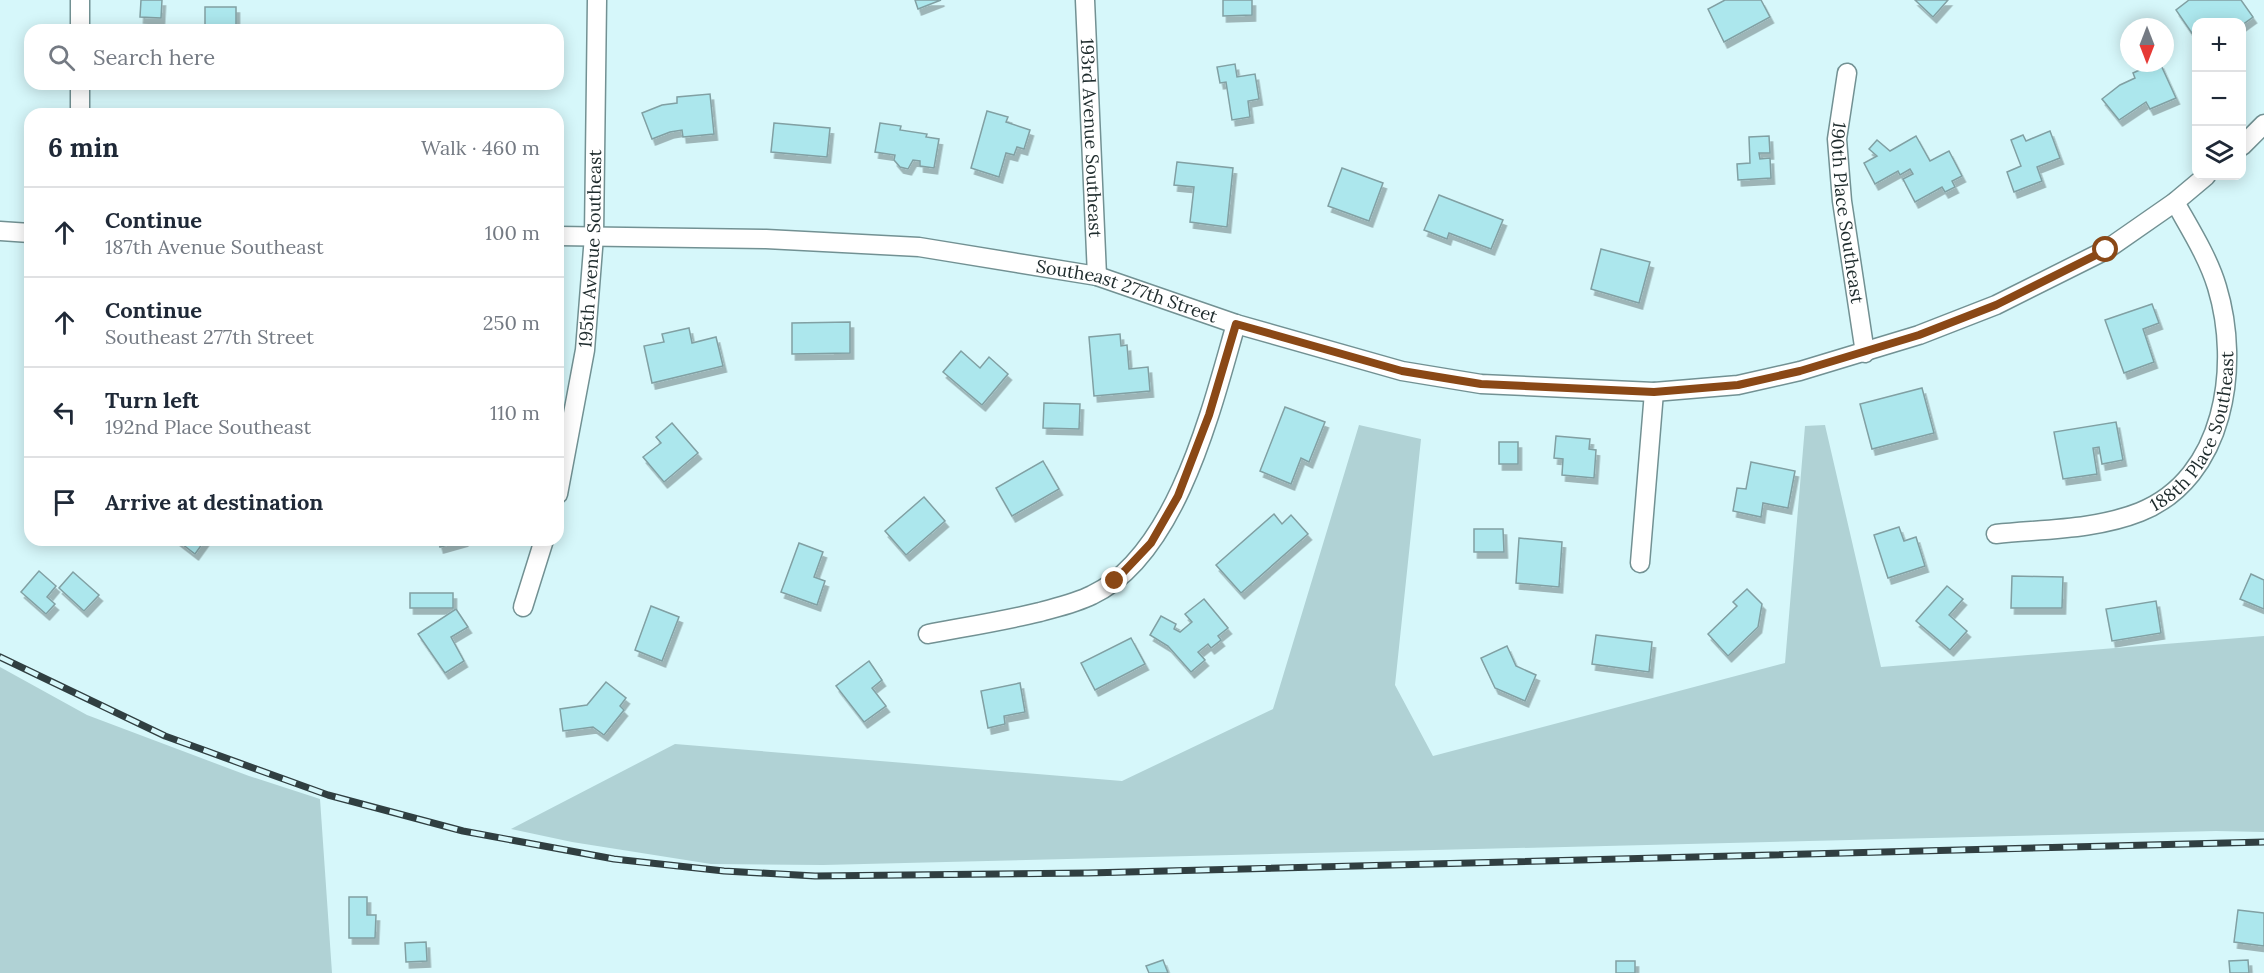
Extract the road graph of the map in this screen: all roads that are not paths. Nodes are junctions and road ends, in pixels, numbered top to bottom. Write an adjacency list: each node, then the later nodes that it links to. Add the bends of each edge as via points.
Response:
1 (80, 0): 4 (street)
2 (597, 0): 15 (street, 195th Avenue Southeast)
3 (1085, 0): 16 (street, 193rd Avenue Southeast)
4 (80, 24)
5 (1846, 73): 18 (street, 190th Place Southeast, via 1837,139 1842,201)
6 (80, 90): 7 (street)
7 (80, 108)
8 (2264, 124): 9 (street)
9 (2246, 141)
10 (2201, 180): 11 (street, Southeast 277th Street)
11 (2175, 202): 18 (street, Southeast 277th Street, via 2106,250 1996,305); 21 (street, 188th Place Southeast, via 2217,286 2226,324 2223,407 2212,439 2193,472 2166,498 2140,512 2097,524)
12 (0, 231): 13 (street)
13 (24, 233)
14 (564, 236): 15 (street, Southeast 277th Street)
15 (594, 236): 16 (street, Southeast 277th Street, via 919,247); 20 (street, 195th Avenue Southeast, via 585,350)
16 (1097, 276): 17 (street, Southeast 277th Street)
17 (1236, 324): 19 (street, Southeast 277th Street, via 1402,371 1481,384); 25 (street, via 1209,415 1178,496 1151,543 1115,581 1070,604)
18 (1865, 353): 19 (street, Southeast 277th Street, via 1738,385)
19 (1654, 392): 23 (street)
20 (564, 462)
21 (1996, 534)
22 (542, 546): 24 (street)
23 (1640, 563)
24 (523, 607)
25 (928, 634)

